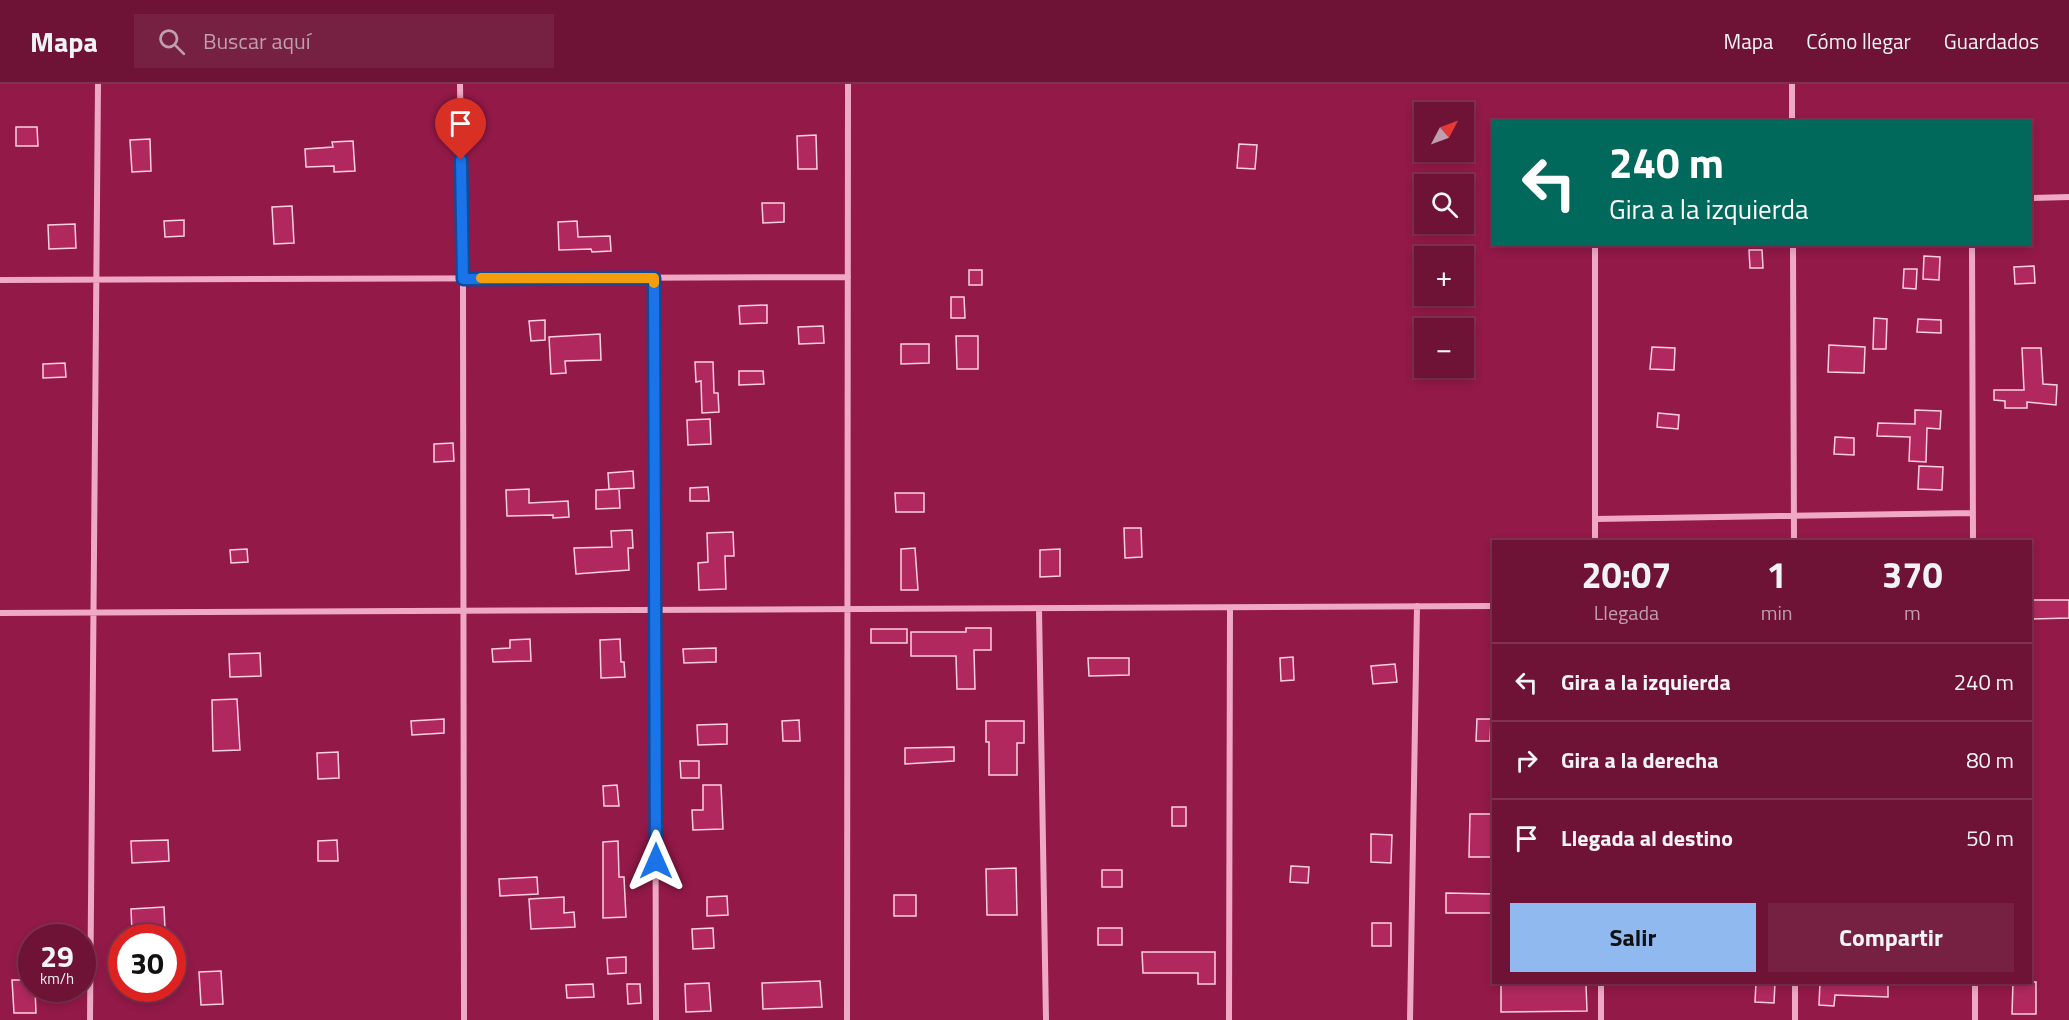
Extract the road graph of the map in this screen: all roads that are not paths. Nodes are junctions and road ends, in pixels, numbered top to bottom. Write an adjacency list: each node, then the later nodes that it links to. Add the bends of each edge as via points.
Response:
1 (98, 84): 15 (street)
2 (460, 84): 13 (street)
3 (848, 84): 11 (street)
4 (1792, 84): 5 (street)
5 (1792, 120)
6 (2069, 197): 7 (street)
7 (2032, 198)
8 (1595, 246): 18 (street)
9 (1793, 246): 17 (street)
10 (1972, 246): 16 (street)
11 (848, 277): 12 (street); 27 (street)
12 (654, 278): 13 (street); 26 (street)
13 (463, 279): 15 (street); 28 (street)
14 (0, 280): 15 (street)
15 (96, 280): 29 (street)
16 (1973, 513): 17 (street); 21 (street)
17 (1794, 516): 18 (street); 20 (street)
18 (1595, 519): 19 (street)
19 (1595, 540)
20 (1794, 540)
21 (1973, 540)
22 (1417, 606): 23 (street); 24 (street); 40 (street)
23 (1492, 606)
24 (1230, 608): 25 (street); 39 (street)
25 (1038, 609): 27 (street); 38 (street)
26 (655, 610): 27 (street); 28 (street); 36 (street)
27 (847, 610): 37 (street)
28 (464, 611): 29 (street); 35 (street)
29 (93, 612): 30 (street); 34 (street)
30 (0, 613)
31 (1601, 984): 41 (street)
32 (1795, 984): 42 (street)
33 (1975, 984): 43 (street)
34 (90, 1020)
35 (464, 1020)
36 (656, 1020)
37 (847, 1020)
38 (1046, 1020)
39 (1229, 1020)
40 (1410, 1020)
41 (1601, 1020)
42 (1795, 1020)
43 (1975, 1020)

